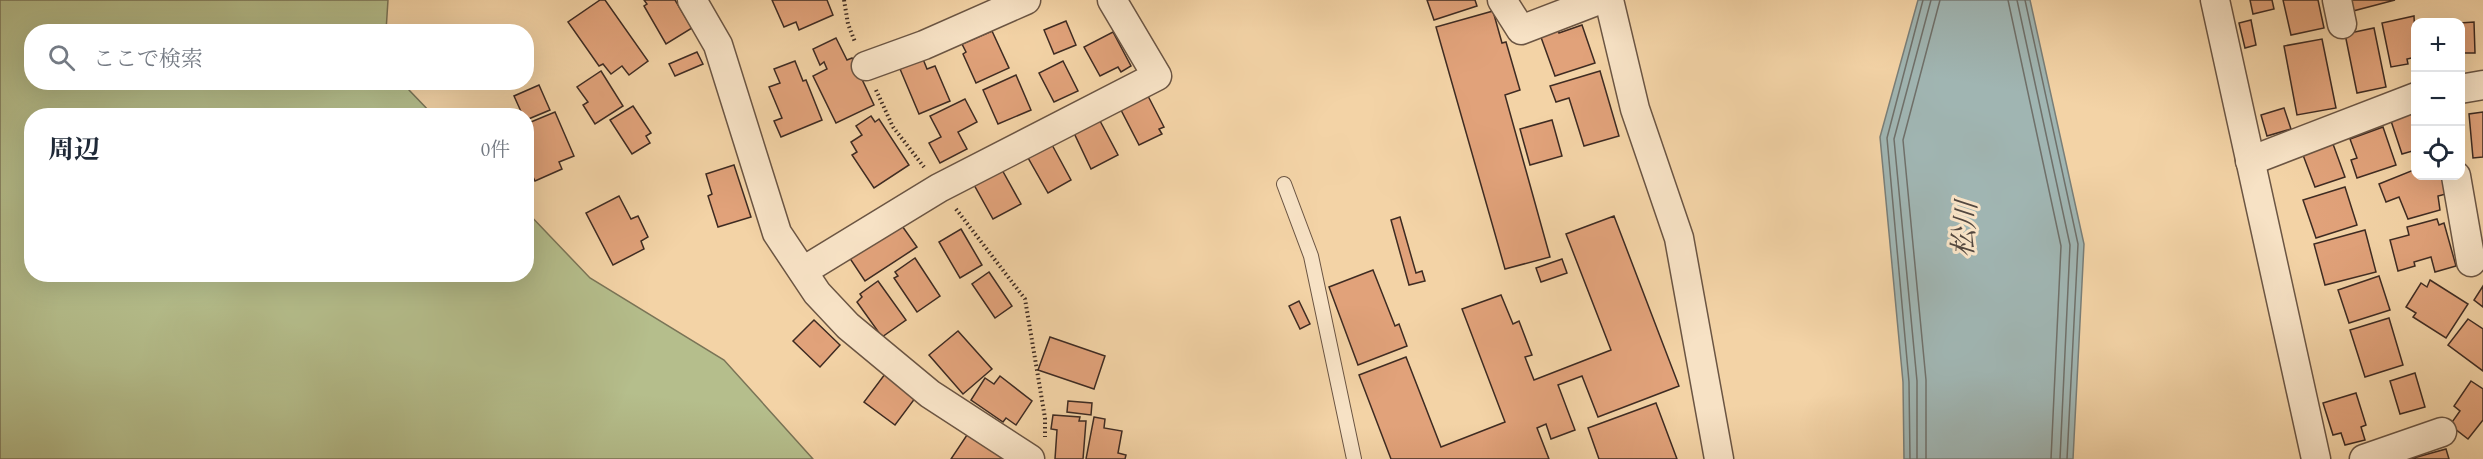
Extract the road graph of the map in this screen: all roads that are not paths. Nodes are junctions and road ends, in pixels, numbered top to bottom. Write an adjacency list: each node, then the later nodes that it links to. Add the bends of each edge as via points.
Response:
1 (692, 0): 17 (street, via 718,45 777,232)
2 (1026, 0): 8 (street)
3 (1112, 0): 17 (street, via 1156,76 939,188)
4 (1502, 0): 5 (street, via 1521,30)
5 (1599, 0)
6 (1609, 0): 21 (street, via 1635,109 1679,238)
7 (2215, 0): 12 (street)
8 (866, 66)
9 (2483, 86): 10 (street)
10 (2465, 88)
11 (2411, 99): 12 (street)
12 (2250, 161): 22 (street)
13 (2458, 180): 15 (street)
14 (1284, 184): 20 (lane, via 1311,256)
15 (2474, 222): 16 (street)
16 (2471, 262)
17 (803, 271): 19 (street, via 848,326 930,394)
18 (2442, 432): 23 (street)
19 (1037, 449)
20 (1354, 459)
21 (1719, 459)
22 (2316, 459)
23 (2364, 459)

